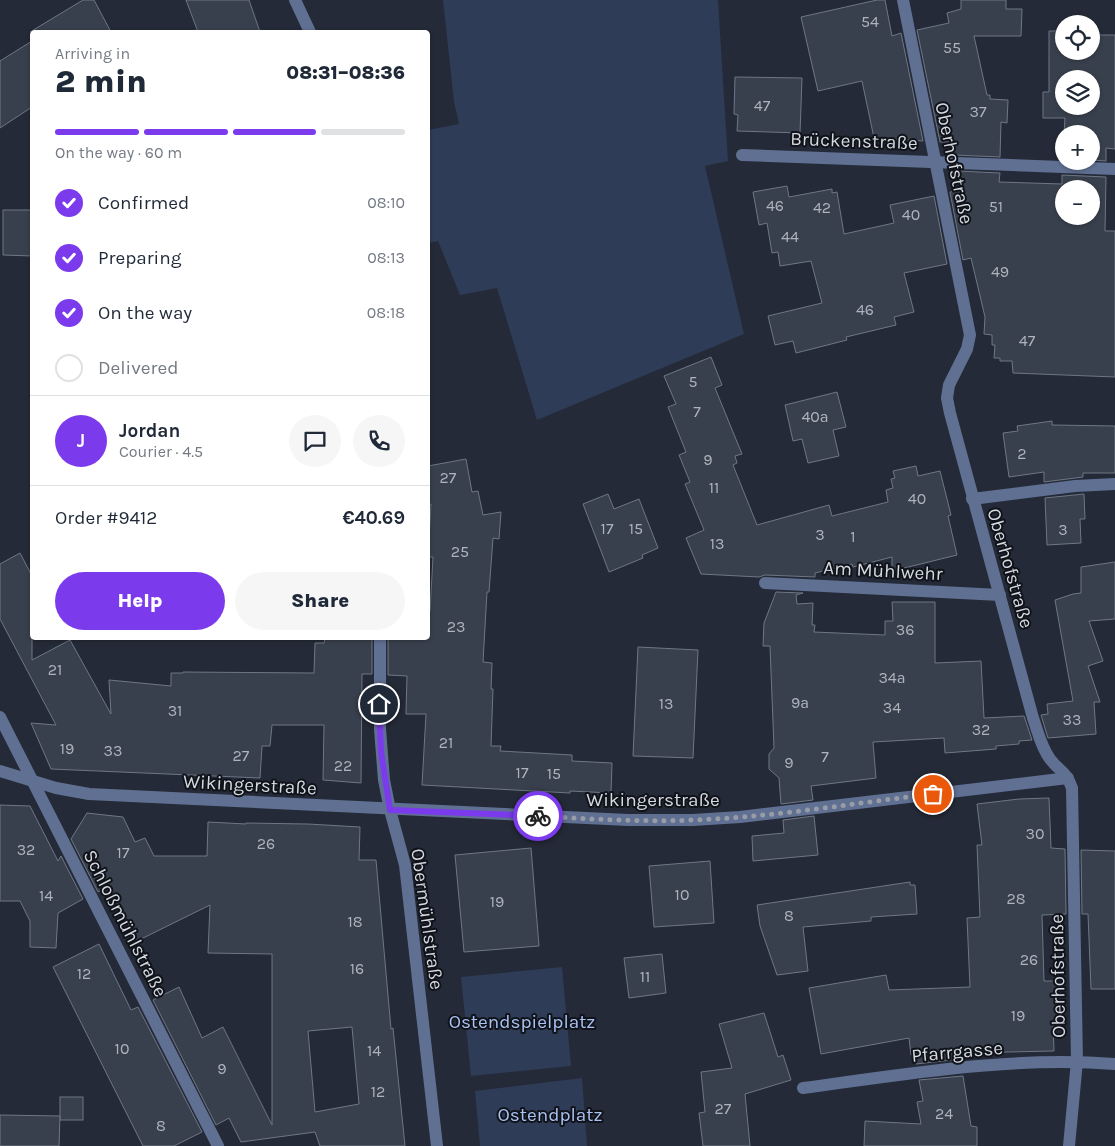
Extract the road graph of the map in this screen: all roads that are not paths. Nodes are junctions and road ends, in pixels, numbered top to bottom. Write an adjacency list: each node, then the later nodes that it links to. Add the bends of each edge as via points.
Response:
1 (295, 0): 3 (street)
2 (903, 0): 5 (street, Oberhofstraße)
3 (309, 30)
4 (742, 155): 5 (street, Brückenstraße)
5 (935, 162): 6 (street, Brückenstraße); 8 (street, Oberhofstraße, via 970,335 967,349 949,385 947,398)
6 (1115, 169)
7 (1115, 484): 8 (street)
8 (972, 499): 10 (street, Oberhofstraße)
9 (765, 583): 10 (street, Am Mühlwehr)
10 (1000, 595): 14 (street, Oberhofstraße, via 1040,738 1050,759)
11 (380, 640): 16 (street, Obermühlstraße, via 380,729)
12 (0, 717): 15 (street, Schloßmühlstraße)
13 (0, 771): 15 (street, Wikingerstraße)
14 (1068, 778): 16 (street, Wikingerstraße, via 694,820); 17 (street, Oberhofstraße, via 1073,797)
15 (34, 781): 16 (street, Wikingerstraße, via 89,794); 20 (street, Schloßmühlstraße)
16 (390, 810): 21 (street, Obermühlstraße, via 405,865)
17 (1077, 1061): 18 (street, Pfarrgasse); 19 (street, Pfarrgasse, via 940,1069); 22 (street, Oberhofstraße)
18 (1115, 1064)
19 (803, 1088)
20 (218, 1146)
21 (437, 1146)
22 (1069, 1146)

